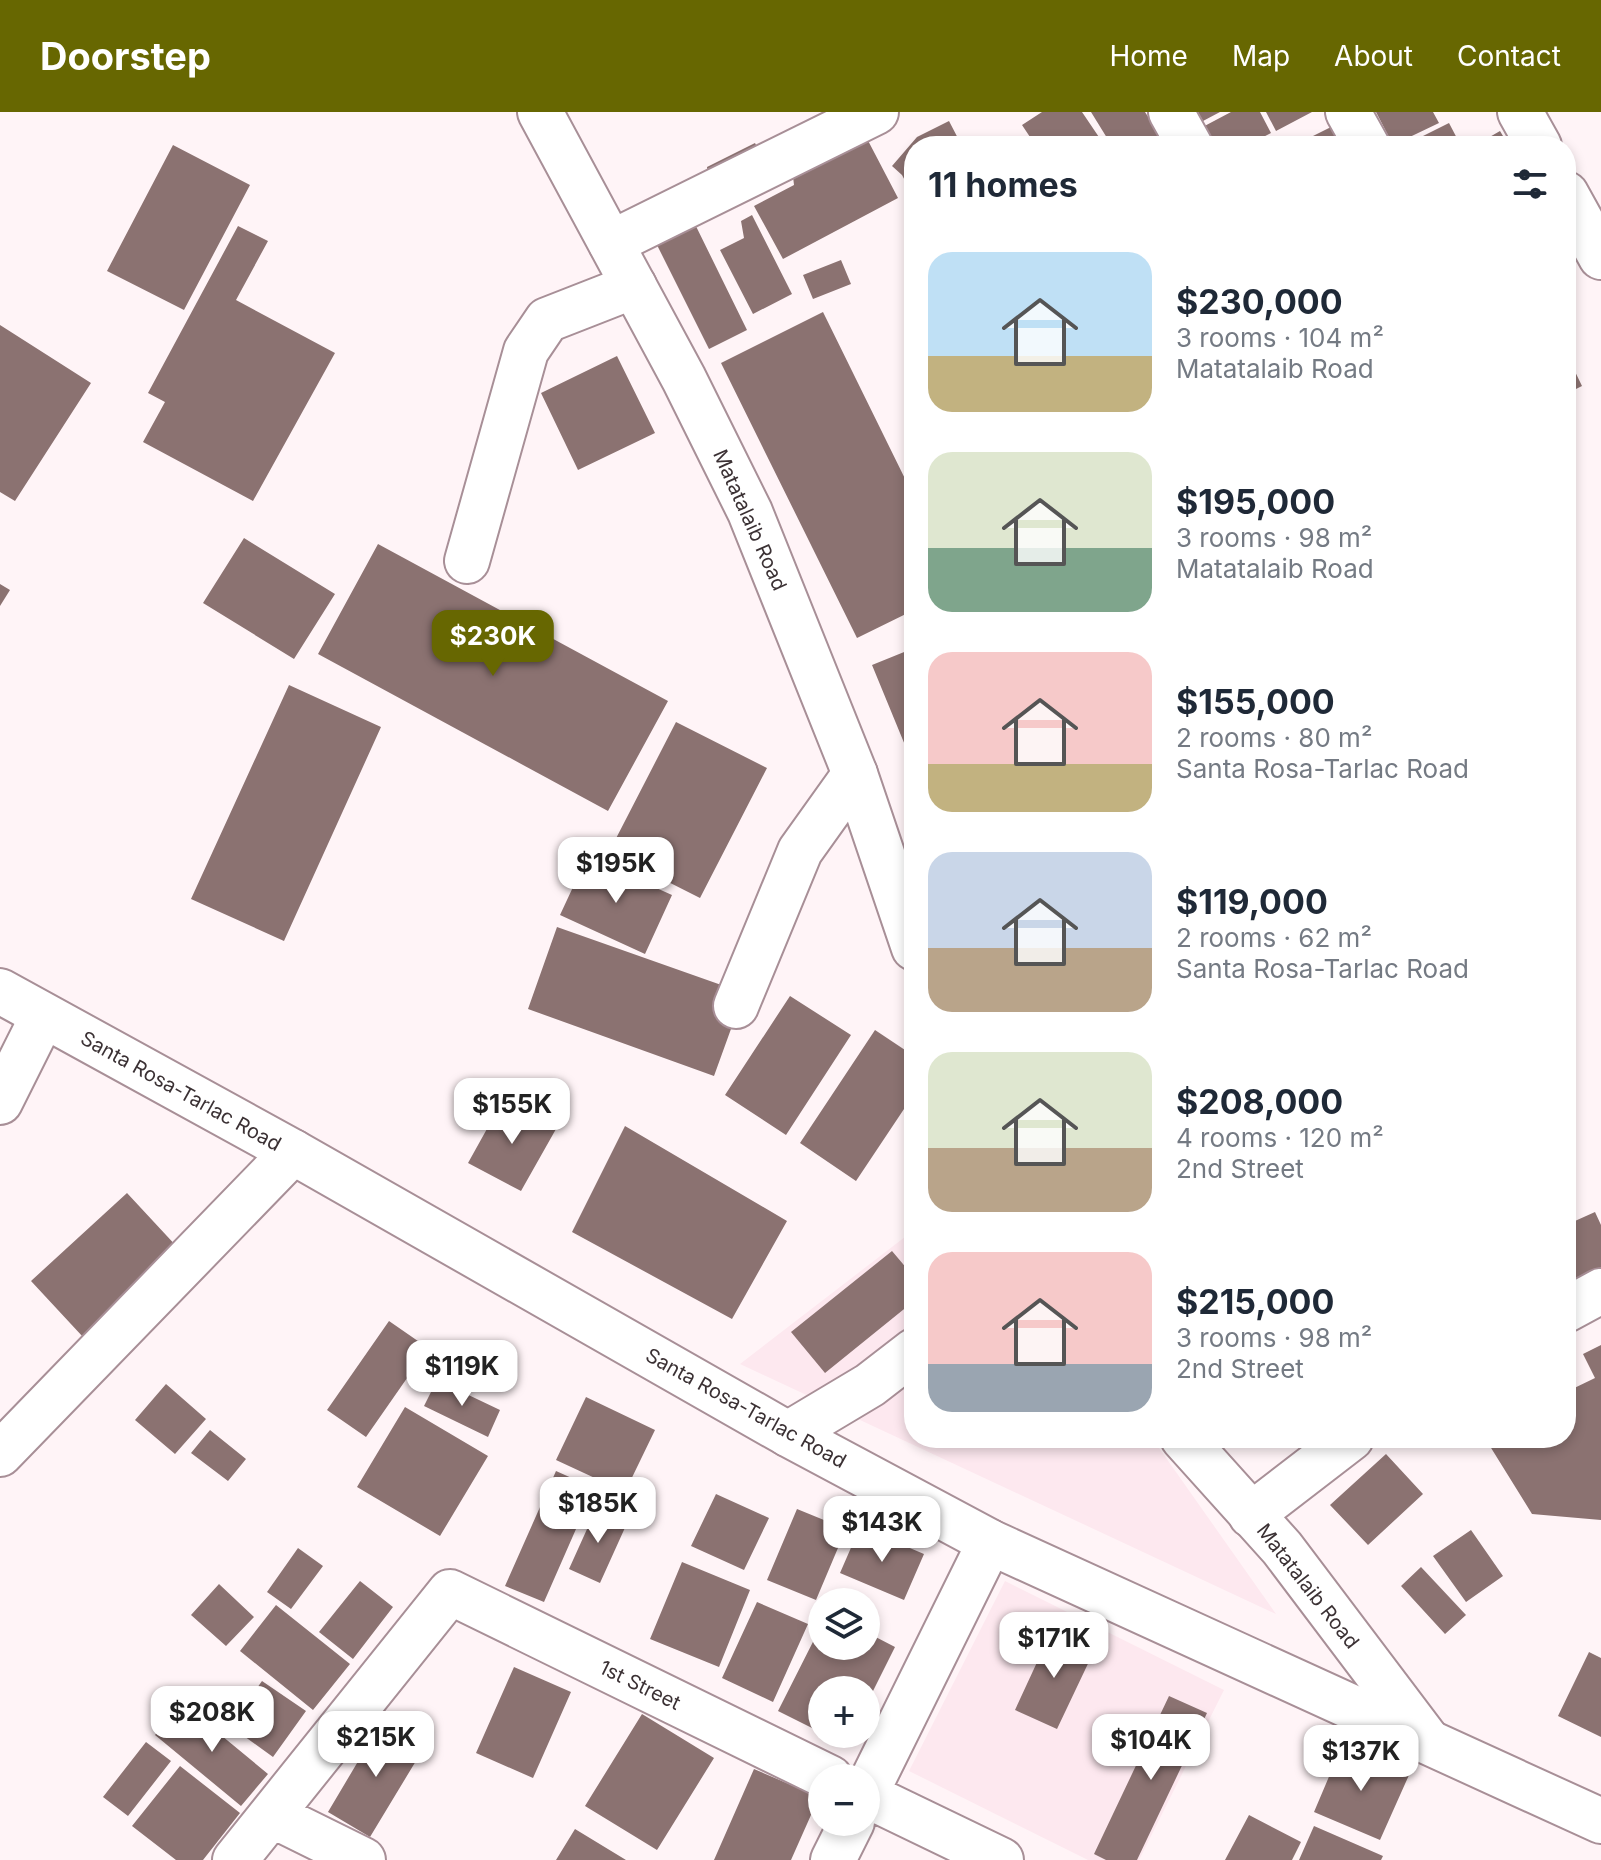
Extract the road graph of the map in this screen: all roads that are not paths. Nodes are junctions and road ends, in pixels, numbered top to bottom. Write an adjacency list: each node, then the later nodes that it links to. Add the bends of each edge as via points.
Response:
1 (540, 112): 10 (main road, Matatalaib Road)
2 (876, 112): 10 (main road)
3 (1171, 112): 6 (main road)
4 (1348, 112): 7 (main road)
5 (1520, 112): 8 (main road)
6 (1184, 136)
7 (1361, 136)
8 (1533, 136)
9 (1576, 212): 11 (main road)
10 (611, 243): 12 (main road, Matatalaib Road)
11 (1601, 257)
12 (634, 286): 13 (main road, via 547,320 526,351); 14 (main road, Matatalaib Road, via 750,512)
13 (467, 561)
14 (855, 774): 15 (main road, Matatalaib Road); 17 (main road, via 800,851)
15 (904, 915)
16 (0, 991): 18 (main road, Santa Rosa-Tarlac Road)
17 (736, 1006)
18 (43, 1016): 19 (main road); 20 (main road, Santa Rosa-Tarlac Road)
19 (0, 1102)
20 (293, 1152): 24 (main road, Santa Rosa-Tarlac Road); 27 (main road)
21 (1601, 1291): 22 (main road)
22 (1576, 1305)
23 (904, 1359): 24 (main road)
24 (788, 1434): 29 (main road, Santa Rosa-Tarlac Road)
25 (1192, 1448): 28 (main road, Matatalaib Road)
26 (1338, 1448): 28 (main road)
27 (0, 1454)
28 (1251, 1515): 30 (main road, Matatalaib Road, via 1282,1548)
29 (990, 1542): 30 (main road, Santa Rosa-Tarlac Road); 31 (main road)
30 (1427, 1740): 35 (main road, Santa Rosa-Tarlac Road)
31 (880, 1766)
32 (808, 1767): 34 (main road, 1st Street, via 450,1592)
33 (880, 1801): 40 (main road)
34 (272, 1815): 37 (main road); 38 (main road)
35 (1601, 1821)
36 (845, 1836): 39 (main road)
37 (235, 1860)
38 (363, 1860)
39 (833, 1860)
40 (1001, 1860)

